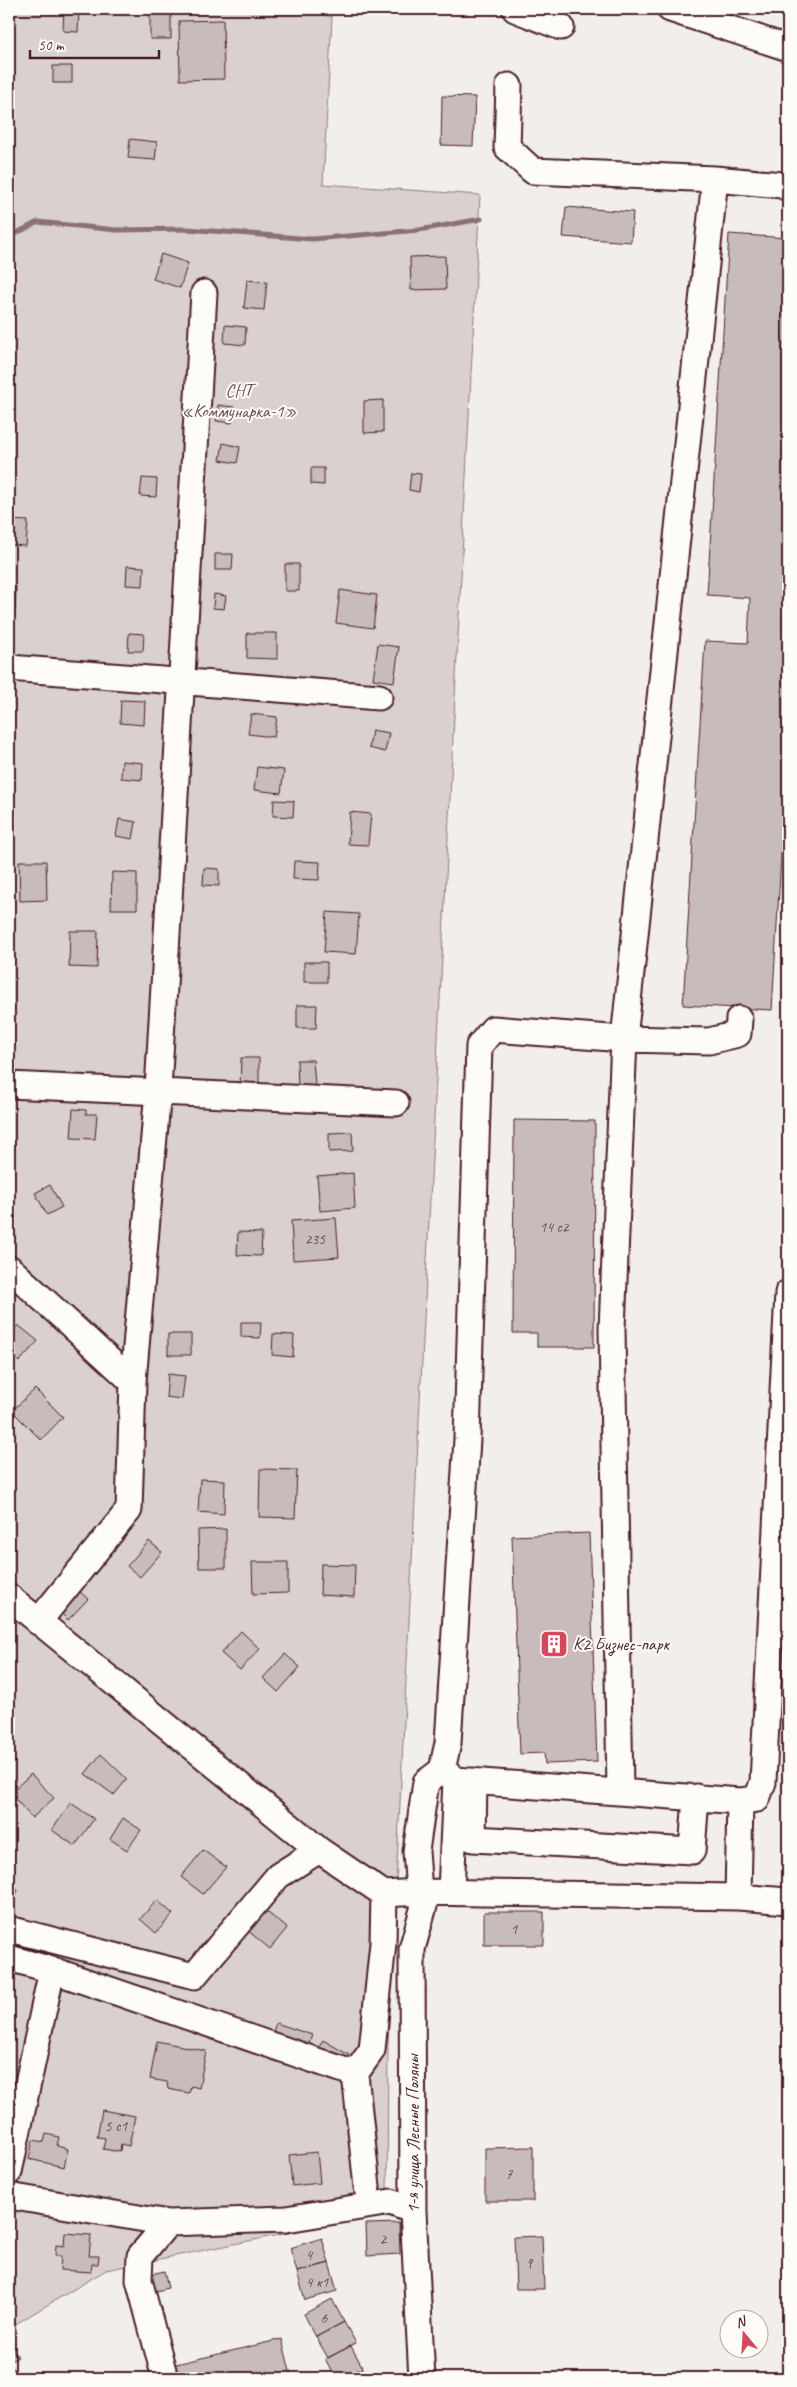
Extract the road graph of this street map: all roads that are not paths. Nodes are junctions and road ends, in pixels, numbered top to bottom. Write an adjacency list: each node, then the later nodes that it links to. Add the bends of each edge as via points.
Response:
1 (515, 9): 3 (street)
2 (670, 9): 4 (street)
3 (562, 27)
4 (788, 48)
5 (509, 86): 6 (street, via 507,147 533,170)
6 (715, 179): 7 (street); 13 (street)
7 (788, 188)
8 (204, 293): 10 (street)
9 (9, 668): 10 (street)
10 (180, 682): 11 (street); 15 (street)
11 (379, 697)
12 (739, 1019): 13 (street, via 738,1034 709,1041)
13 (624, 1039): 22 (street, via 493,1029 479,1046 467,1438 448,1742); 23 (street, via 612,1329)
14 (9, 1085): 15 (street)
15 (158, 1090): 16 (street); 19 (street)
16 (396, 1103)
17 (9, 1268): 19 (street)
18 (788, 1292): 25 (street, via 763,1782 757,1799)
19 (133, 1382): 21 (street, via 129,1510)
20 (9, 1598): 21 (street)
21 (38, 1622): 26 (street)
22 (457, 1777): 23 (street); 24 (street, via 473,1839 692,1851); 27 (street, 1-я улица Лесные Поляны, via 426,1782 416,1851); 28 (street)
23 (620, 1791): 24 (street)
24 (696, 1797): 25 (street)
25 (740, 1801): 30 (street)
26 (320, 1850): 29 (street); 32 (street, via 278,1876 194,1976)
27 (419, 1892): 28 (street); 29 (street); 39 (street, 1-я улица Лесные Поляны, via 424,1906 412,1950)
28 (451, 1892): 30 (street)
29 (384, 1894): 35 (street, via 383,1943 372,2050)
30 (738, 1897): 31 (street)
31 (788, 1901)
32 (9, 1929)
33 (9, 1958): 34 (street)
34 (52, 1970): 35 (street); 36 (street)
35 (355, 2074): 37 (street)
36 (9, 2172)
37 (368, 2187)
38 (9, 2196): 40 (street)
39 (413, 2211): 40 (street, via 391,2202 286,2219); 42 (street, 1-я улица Лесные Поляны)
40 (168, 2223): 41 (street, via 140,2256 139,2280)
41 (164, 2378)
42 (422, 2378)

